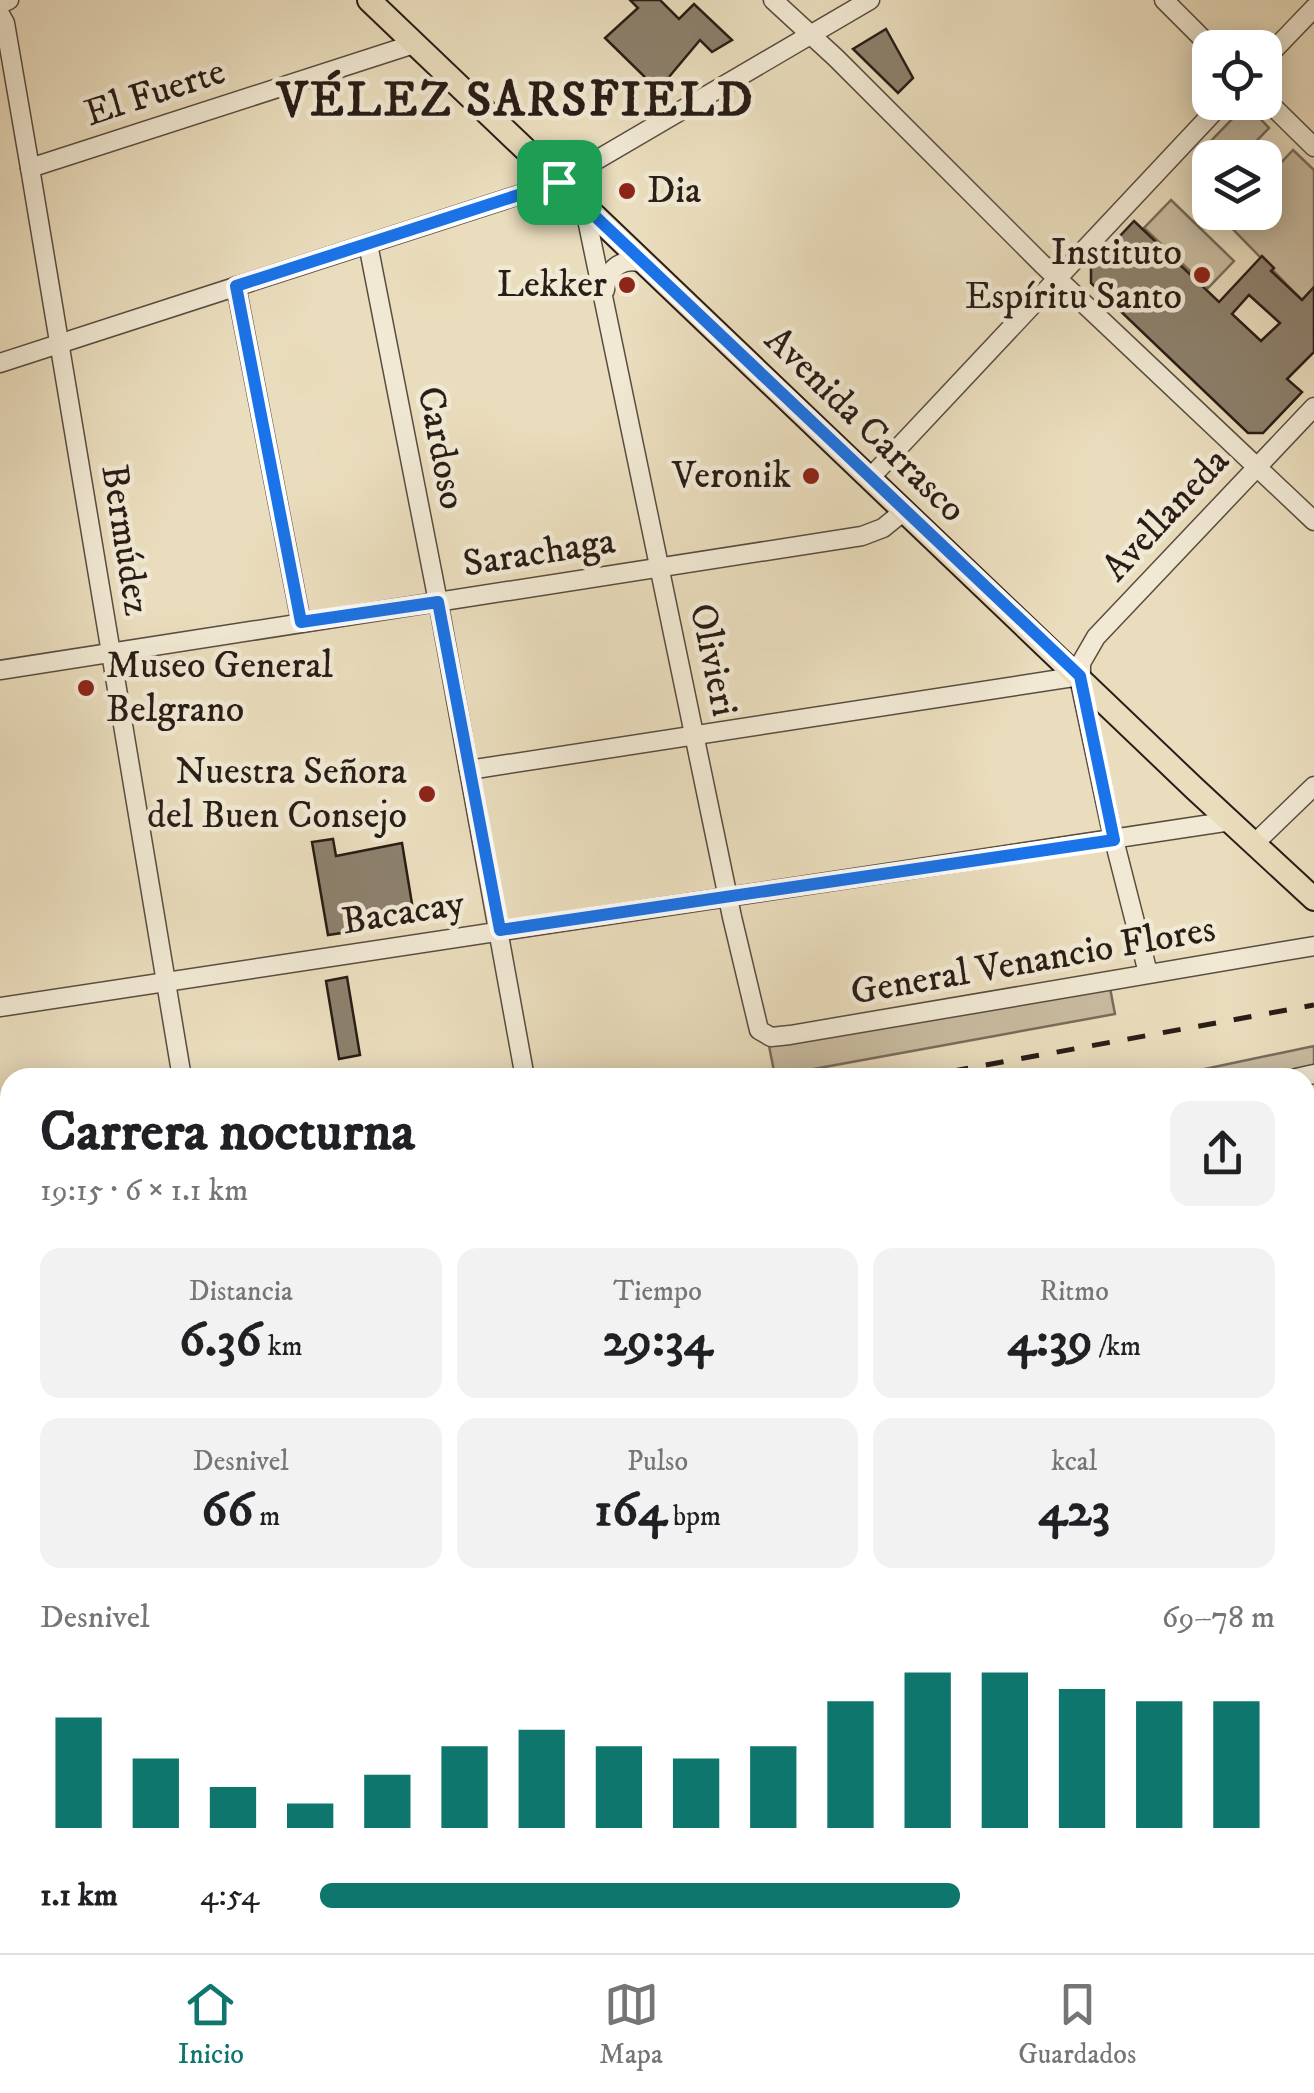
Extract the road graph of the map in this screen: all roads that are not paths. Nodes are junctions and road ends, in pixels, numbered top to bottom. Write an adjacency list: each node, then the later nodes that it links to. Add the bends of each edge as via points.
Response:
1 (9, 0): 6 (street)
2 (368, 0): 12 (main road, Avenida Carrasco)
3 (772, 0): 10 (street)
4 (870, 0): 10 (street)
5 (1164, 0): 9 (street)
6 (0, 4)
7 (1314, 8): 11 (street)
8 (0, 14): 16 (street, Bermúdez)
9 (1194, 30)
10 (810, 34): 17 (street); 21 (street)
11 (1282, 41)
12 (414, 44): 16 (street, El Fuerte); 17 (main road, Avenida Carrasco)
13 (1282, 116): 15 (street)
14 (1206, 120): 21 (street)
15 (1314, 147)
16 (30, 168): 24 (street, Bermúdez)
17 (559, 182): 18 (main road, Avenida Carrasco); 19 (street)
18 (584, 205): 20 (main road, Avenida Carrasco); 23 (street, Olivieri)
19 (368, 244): 22 (street); 32 (street, Cardoso)
20 (646, 264): 23 (street, via 618,264 608,274); 28 (main road, Avenida Carrasco)
21 (1057, 278): 27 (street); 28 (street)
22 (236, 286): 24 (street); 33 (street)
23 (604, 296): 31 (street, Olivieri)
24 (60, 343): 25 (street); 34 (street, Bermúdez)
25 (0, 363)
26 (1314, 407): 27 (street, Avellaneda)
27 (1257, 466): 30 (street); 36 (street, Avellaneda, via 1096,637)
28 (870, 478): 29 (main road, Avenida Carrasco)
29 (904, 511): 31 (street, Sarachaga, via 862,536); 36 (main road, Avenida Carrasco)
30 (1314, 521)
31 (660, 568): 32 (street, Sarachaga); 37 (street, Olivieri)
32 (438, 602): 33 (street, Sarachaga); 38 (street, Cardoso)
33 (301, 622): 34 (street, Sarachaga)
34 (110, 652): 35 (street, Sarachaga); 48 (street, Bermúdez)
35 (0, 670)
36 (1080, 676): 37 (street); 40 (main road, Avenida Carrasco); 41 (street)
37 (696, 734): 38 (street); 43 (street, Olivieri)
38 (469, 770): 45 (street, Cardoso)
39 (1314, 786): 42 (street)
40 (1231, 821): 41 (street, Bacacay); 42 (main road, Avenida Carrasco)
41 (1114, 840): 43 (street, Bacacay); 47 (street)
42 (1255, 844): 44 (main road, Avenida Carrasco)
43 (728, 897): 45 (street, Bacacay); 50 (street, Olivieri, via 756,1025)
44 (1314, 898)
45 (500, 930): 48 (street, Bacacay); 52 (street, Cardoso)
46 (1314, 946): 47 (street, General Venancio Flores)
47 (1148, 973): 50 (street, General Venancio Flores, via 790,1035)
48 (167, 982): 49 (street, Bacacay); 51 (street, Bermúdez)
49 (0, 1007)
50 (764, 1034)
51 (180, 1068)
52 (523, 1068)

